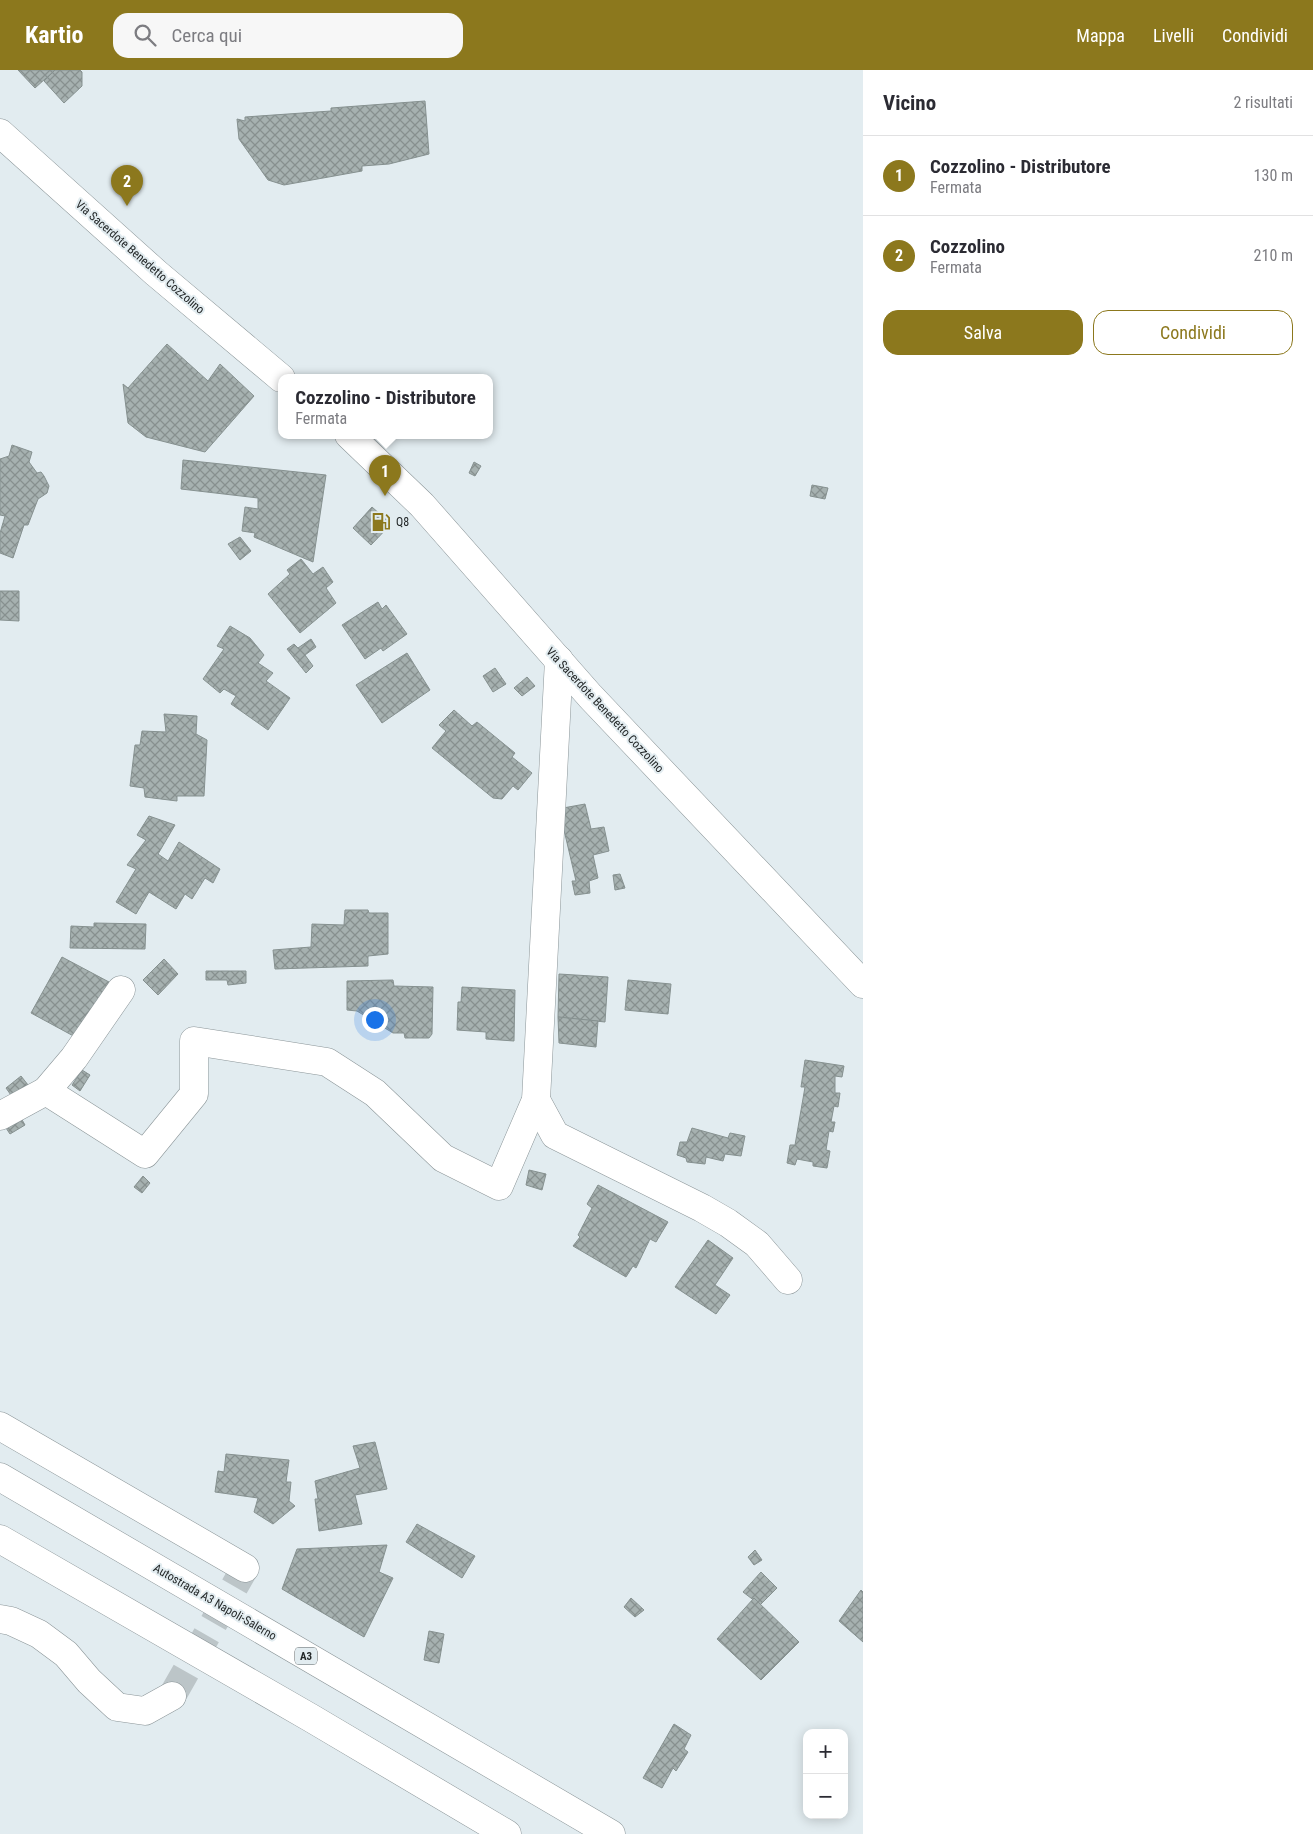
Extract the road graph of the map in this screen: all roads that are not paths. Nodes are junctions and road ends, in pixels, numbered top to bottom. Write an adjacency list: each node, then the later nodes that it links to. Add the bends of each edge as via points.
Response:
1 (0, 133): 2 (main road, Via Sacerdote Benedetto Cozzolino, via 156,273)
2 (278, 375)
3 (353, 439): 4 (main road, Via Sacerdote Benedetto Cozzolino, via 422,505)
4 (559, 660): 5 (main road, Via Sacerdote Benedetto Cozzolino); 8 (main road)
5 (863, 984)
6 (121, 990): 7 (main road, via 74,1058)
7 (46, 1091): 8 (main road, via 145,1154 194,1094 194,1040 327,1062 375,1093 443,1158 499,1186); 9 (main road)
8 (536, 1100): 10 (main road, via 555,1135 728,1223 756,1244)
9 (0, 1116)
10 (788, 1280)
11 (0, 1426): 14 (main road)
12 (0, 1477): 18 (main road, Autostrada A3 Napoli-Salerno / A3)
13 (0, 1539): 17 (main road)
14 (245, 1568)
15 (0, 1619): 16 (main road, via 39,1634 66,1654 117,1706 145,1711)
16 (172, 1696)
17 (507, 1834)
18 (611, 1834)

